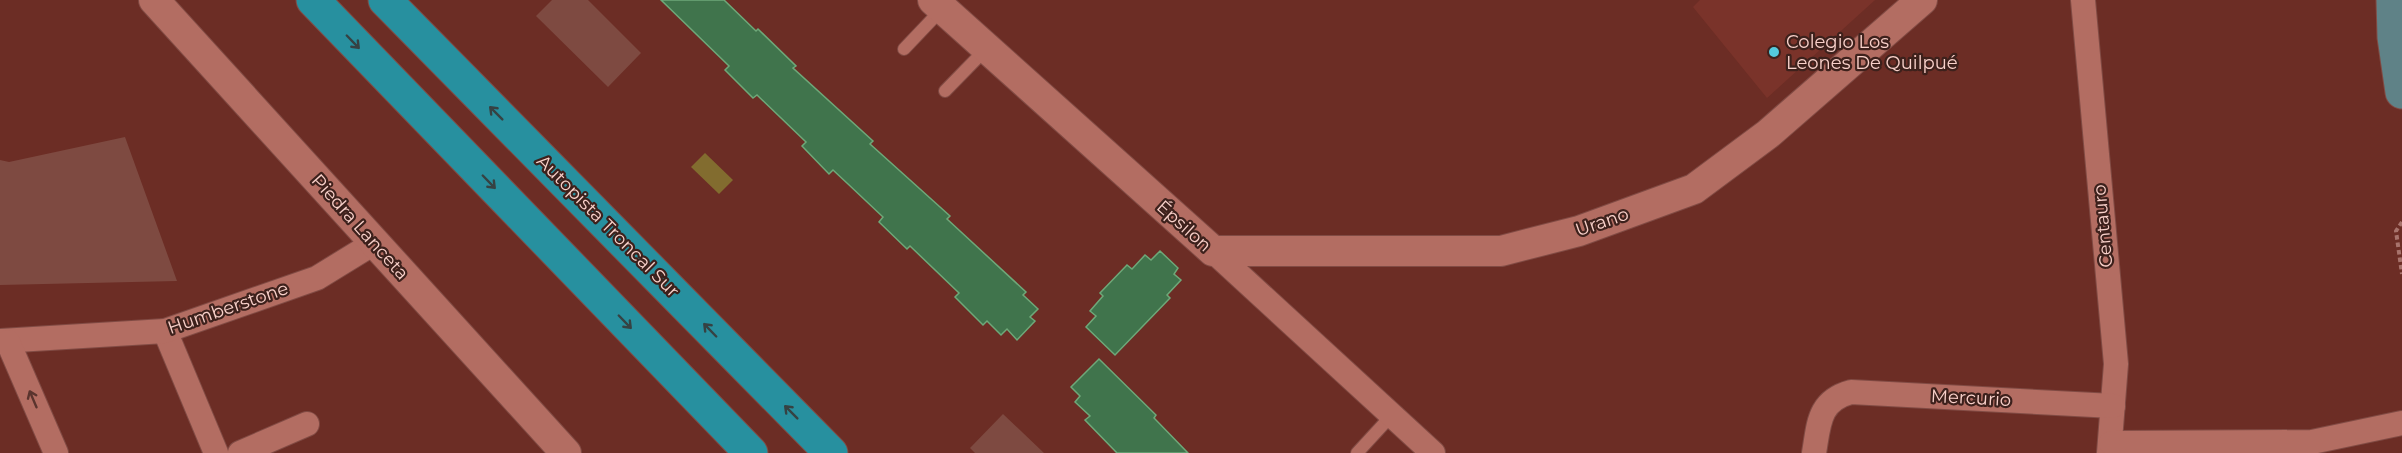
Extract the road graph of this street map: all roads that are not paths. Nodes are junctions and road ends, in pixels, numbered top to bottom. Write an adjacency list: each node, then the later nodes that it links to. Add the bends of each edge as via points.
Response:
1 (154, 0): 13 (street, Piedra Lanceta)
2 (313, 0): 29 (highway, one-way to 29)
3 (385, 0): 30 (highway, Autopista Troncal Sur, one-way to 3)
4 (1922, 0): 14 (street, Urano, via 1768,134 1694,189 1579,231 1501,251)
5 (2083, 0): 17 (street, Centauro, via 2115,364)
6 (2393, 0): 8 (main road)
7 (938, 4): 9 (lane); 10 (street, Épsilon)
8 (2398, 42): 12 (main road)
9 (904, 49)
10 (986, 50): 11 (lane); 14 (street, Épsilon)
11 (945, 91)
12 (2402, 92)
13 (374, 243): 15 (street, Humberstone, via 317,278); 19 (street, Piedra Lanceta)
14 (1213, 251): 18 (street, Épsilon)
15 (165, 331): 16 (street, Humberstone); 25 (street)
16 (4, 341): 24 (street, one-way to 16)
17 (2113, 406): 23 (street, Centauro); 33 (street, Mercurio, via 1851,392 1831,401 1819,420)
18 (1391, 416): 31 (lane); 32 (street, Épsilon)
19 (536, 423): 27 (street); 28 (street, Piedra Lanceta)
20 (2402, 423): 22 (street)
21 (307, 424): 26 (street)
22 (2312, 442): 23 (street); 34 (street)
23 (2110, 448)
24 (56, 453)
25 (216, 453)
26 (240, 453)
27 (538, 453)
28 (566, 453)
29 (751, 453)
30 (831, 453)
31 (1357, 453)
32 (1433, 453)
33 (1814, 453)
34 (2350, 453)

